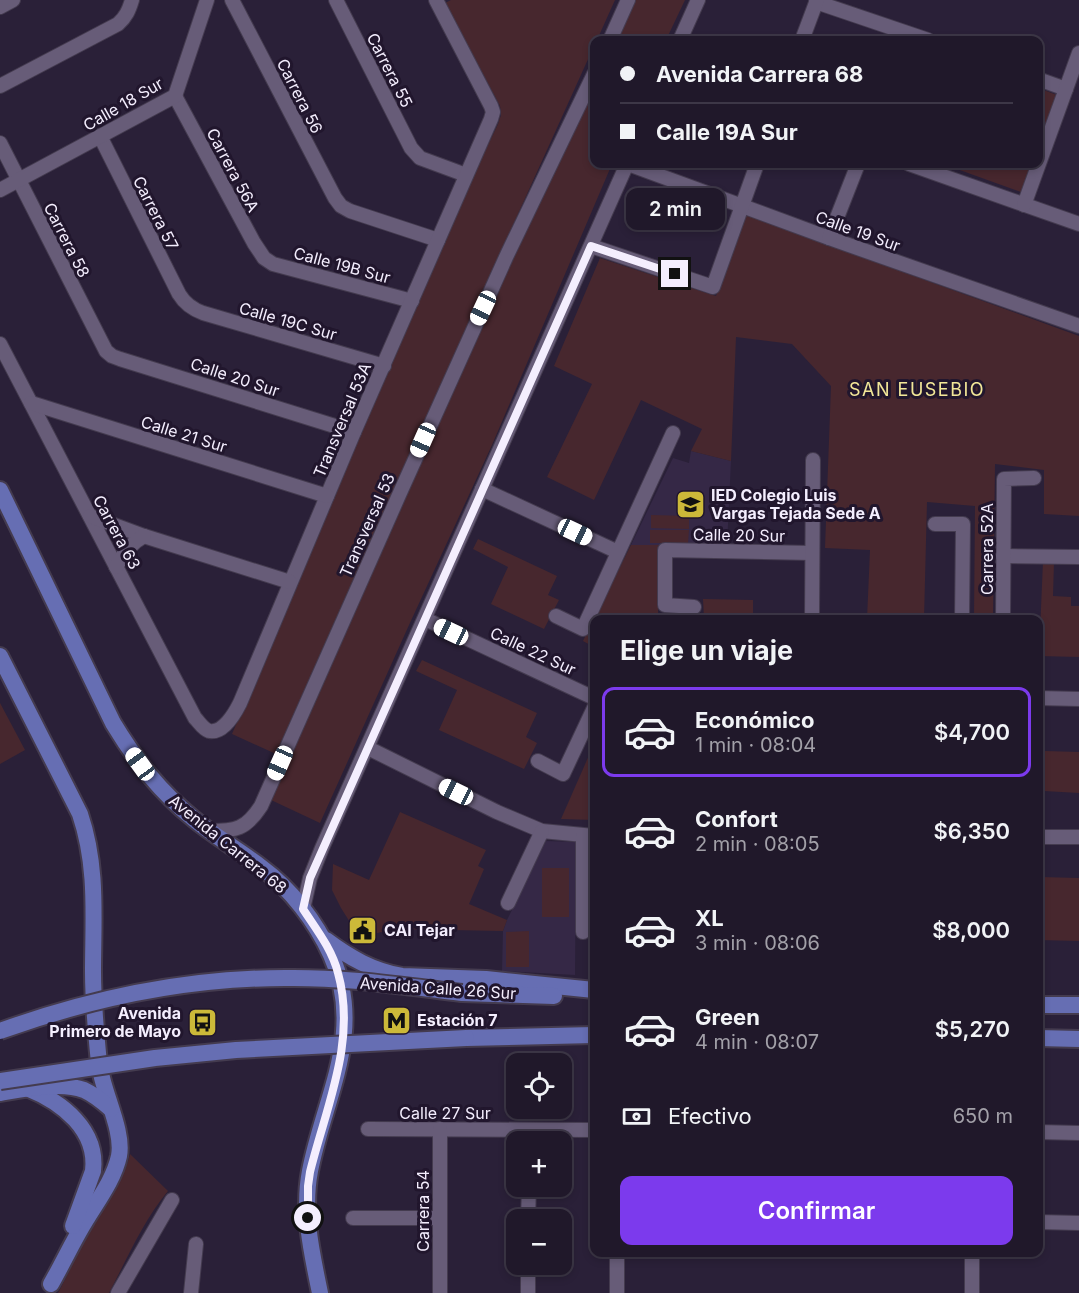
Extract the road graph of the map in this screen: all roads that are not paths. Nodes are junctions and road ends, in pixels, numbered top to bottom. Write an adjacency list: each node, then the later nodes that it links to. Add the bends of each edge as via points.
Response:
1 (13, 0): 10 (street)
2 (132, 0): 18 (street, via 128,13 118,24)
3 (207, 0): 20 (street, Calle 18 Sur)
4 (232, 0): 37 (street, Carrera 56, via 334,198 350,211)
5 (336, 0): 30 (street, Carrera 55, via 415,154)
6 (436, 0): 30 (street, Transversal 53A, via 492,106 491,118)
7 (628, 0): 11 (street)
8 (698, 0): 12 (street)
9 (817, 1): 13 (street); 14 (street)
10 (0, 7)
11 (612, 36)
12 (682, 36)
13 (804, 36)
14 (904, 36)
15 (1079, 53): 19 (street)
16 (1043, 81): 19 (street)
17 (590, 82): 77 (street, Transversal 53, via 507,255 261,806 241,828)
18 (0, 86)
19 (1066, 89): 23 (street)
20 (175, 96): 21 (street, Calle 18 Sur); 39 (street, Carrera 56A)
21 (100, 136): 31 (street, Calle 18 Sur); 41 (street, Carrera 57)
22 (0, 143): 31 (street, Carrera 58)
23 (1043, 153)
24 (625, 168): 38 (street)
25 (638, 168): 34 (street, Calle 19 Sur)
26 (755, 168): 34 (street)
27 (856, 168): 36 (street)
28 (920, 168): 33 (street)
29 (1037, 168): 33 (street)
30 (466, 175): 37 (street, Transversal 53A)
31 (19, 180): 32 (street, Calle 18 Sur); 44 (street, Carrera 58)
32 (0, 190)
33 (1024, 205): 35 (street)
34 (741, 206): 36 (street, Calle 19 Sur); 38 (street, via 713,287)
35 (1079, 224)
36 (829, 238): 42 (street, Calle 19 Sur)
37 (438, 240): 40 (street, Transversal 53A)
38 (591, 246): 51 (street)
39 (264, 258): 40 (street, Calle 19B Sur, via 273,264)
40 (412, 301): 45 (street, Transversal 53A)
41 (185, 304): 45 (street, Calle 19C Sur, via 203,313)
42 (1079, 326)
43 (0, 344): 46 (street, Carrera 63)
44 (106, 351): 47 (street, Calle 20 Sur)
45 (384, 366): 47 (street, Transversal 53A)
46 (31, 404): 53 (street, Calle 21 Sur); 54 (street, Carrera 63)
47 (354, 432): 53 (street, Transversal 53A)
48 (673, 433): 57 (street)
49 (813, 460): 58 (street)
50 (1034, 478): 59 (street, Carrera 52A, via 1004,479)
51 (482, 489): 57 (street); 68 (street)
52 (0, 490): 77 (main road, Avenida Carrera 68, via 124,741 150,778)
53 (327, 496): 62 (street, Transversal 53A)
54 (90, 516): 56 (street); 61 (street, Carrera 63)
55 (935, 524): 65 (street, Carrera 52A, via 963,524)
56 (144, 536): 61 (street, via 127,549); 62 (street)
57 (618, 552): 67 (street, via 583,629)
58 (812, 553): 63 (street, Calle 20 Sur, via 665,550 665,605); 64 (street)
59 (1003, 556): 60 (street); 66 (street, Carrera 52A)
60 (1079, 557)
61 (116, 567): 74 (street, Carrera 63, via 195,718)
62 (290, 582): 74 (street, Transversal 53A, via 240,703 223,726)
63 (694, 607)
64 (812, 615)
65 (962, 615)
66 (1003, 615)
67 (556, 616)
68 (425, 619): 70 (street, Calle 22 Sur); 75 (street)
69 (0, 656): 97 (main road, via 80,814 88,841 94,896 94,1001 100,1074)
70 (590, 696)
71 (1043, 698): 72 (street)
72 (1079, 699)
73 (590, 717): 76 (street, via 563,774)
74 (210, 731)
75 (368, 748): 78 (street); 83 (street, via 310,878)
76 (538, 761)
77 (210, 831): 83 (main road, Avenida Carrera 68, via 263,868)
78 (542, 831): 79 (street); 82 (street)
79 (589, 836): 84 (street)
80 (1043, 837): 81 (street)
81 (1079, 837)
82 (508, 903)
83 (303, 909): 85 (main road, Avenida Carrera 68)
84 (583, 932)
85 (322, 938): 86 (main road, via 363,965 392,975); 117 (main road, Avenida Carrera 68, via 338,972 345,1012 341,1057 308,1186 310,1237)
86 (590, 990)
87 (590, 997): 90 (main road, Avenida Calle 26 Sur, bridge, via 462,993 287,978 216,981 99,1000)
88 (1043, 1005): 89 (main road)
89 (1079, 1005)
90 (0, 1031)
91 (590, 1035): 94 (main road, bridge, via 224,1051)
92 (1043, 1038): 93 (main road)
93 (1079, 1039)
94 (0, 1081)
95 (27, 1088): 96 (main road); 97 (main road, via 82,1089); 114 (main road, via 50,1098 68,1113 86,1133 93,1150 89,1185)
96 (0, 1092)
97 (111, 1109): 114 (main road, via 120,1139 114,1172)
98 (368, 1129): 99 (street, Calle 27 Sur)
99 (440, 1130): 104 (street, Calle 27 Sur); 107 (street, Carrera 54)
100 (590, 1130): 101 (street, Calle 27 Sur)
101 (572, 1132)
102 (1043, 1132): 103 (street)
103 (1079, 1133)
104 (506, 1134)
105 (172, 1200): 115 (street)
106 (353, 1218): 107 (street)
107 (440, 1218): 118 (street, Carrera 54)
108 (1043, 1222): 109 (street)
109 (1079, 1222)
110 (196, 1244): 116 (street)
111 (618, 1257): 120 (street)
112 (972, 1257): 121 (street)
113 (528, 1275): 119 (street)
114 (50, 1289)
115 (118, 1293)
116 (191, 1293)
117 (320, 1293)
118 (440, 1293)
119 (528, 1293)
120 (616, 1293)
121 (972, 1293)

